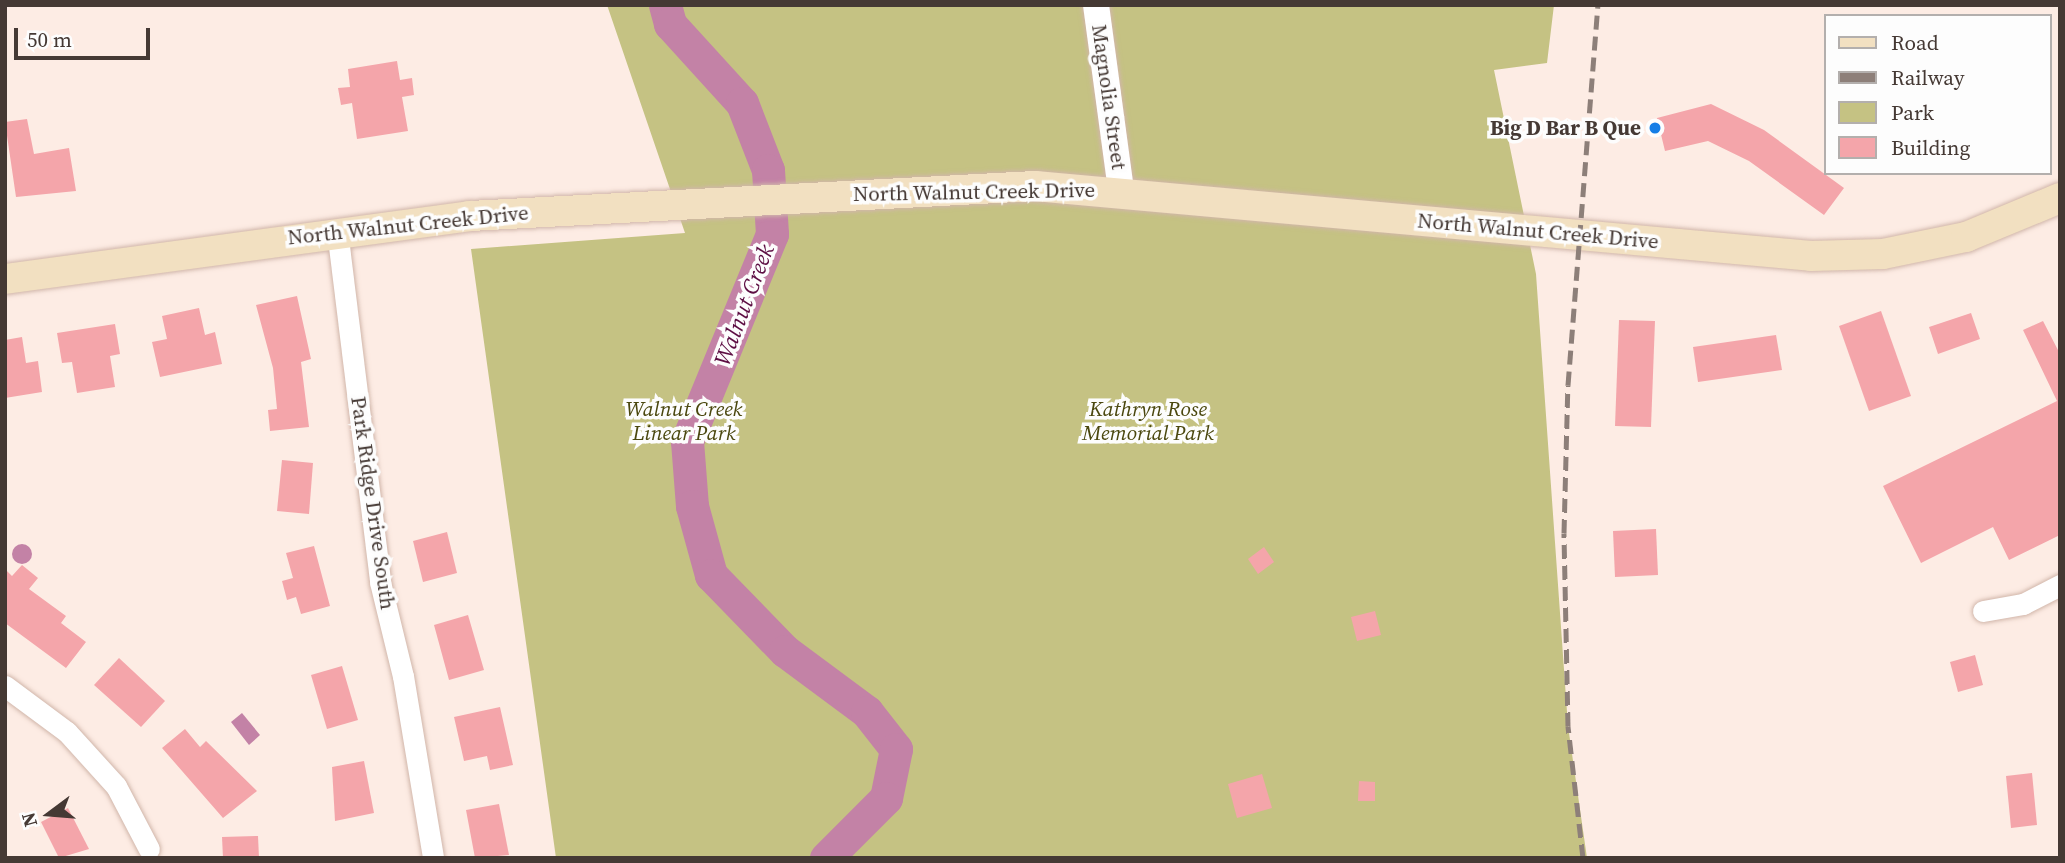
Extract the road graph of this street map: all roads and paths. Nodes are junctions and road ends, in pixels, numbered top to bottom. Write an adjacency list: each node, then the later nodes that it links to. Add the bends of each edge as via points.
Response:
1 (1096, 5): 2 (street, Magnolia Street)
2 (1121, 189): 3 (main road, North Walnut Creek Drive, via 1811,256 1883,254 1966,237); 4 (main road, North Walnut Creek Drive, via 1035,186 686,203)
3 (2060, 198)
4 (337, 230): 5 (main road, North Walnut Creek Drive); 10 (street, Park Ridge Drive South, via 380,582 403,676)
5 (5, 279)
6 (2060, 585): 7 (street, via 2023,604)
7 (1983, 611)
8 (5, 685): 9 (street, via 67,732 116,786)
9 (149, 849)
10 (433, 858)

